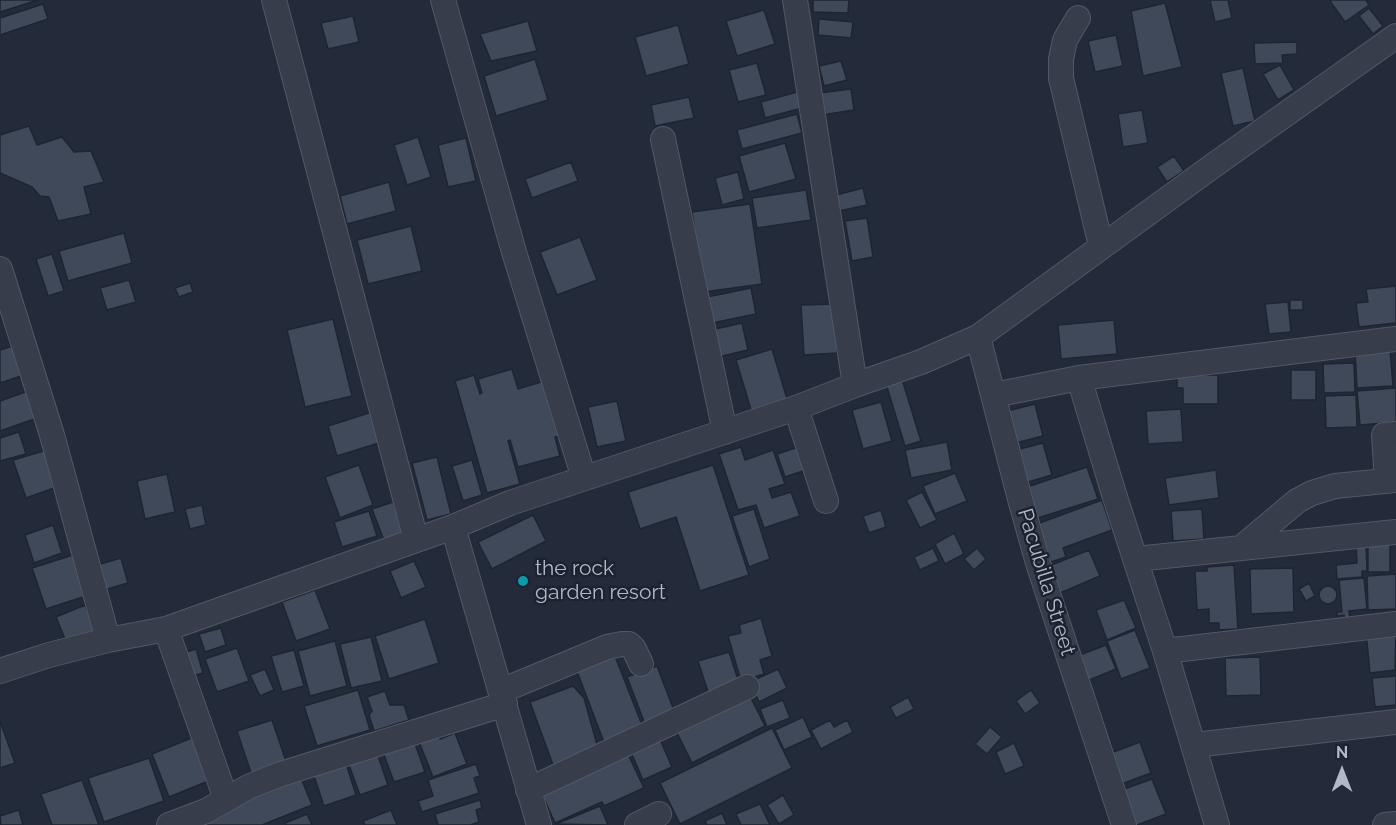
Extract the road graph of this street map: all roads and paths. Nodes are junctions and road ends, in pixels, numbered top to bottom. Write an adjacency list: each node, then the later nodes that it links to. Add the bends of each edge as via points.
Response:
1 (274, 0): 22 (street)
2 (443, 0): 17 (street, via 514,252)
3 (795, 0): 12 (street)
4 (1078, 18): 7 (street, via 1065,40 1061,78)
5 (1396, 36): 7 (street)
6 (663, 140): 15 (street)
7 (1101, 246): 9 (street)
8 (0, 269): 27 (street, via 52,435)
9 (978, 337): 12 (street); 13 (street, Pacubilla Street)
10 (1396, 339): 11 (street)
11 (1079, 378): 13 (street); 24 (street)
12 (855, 385): 14 (street)
13 (994, 395): 42 (street, Pacubilla Street, via 1038,562)
14 (796, 408): 15 (street); 19 (street)
15 (725, 432): 17 (street)
16 (1396, 434): 18 (street, via 1384,435)
17 (584, 478): 20 (street, via 510,502)
18 (1391, 481): 23 (street, via 1335,486 1311,493)
19 (826, 501)
20 (453, 527): 22 (street); 32 (street)
21 (1396, 532): 23 (street)
22 (416, 540): 26 (street)
23 (1241, 548): 24 (street)
24 (1136, 559): 28 (street)
25 (1396, 624): 28 (street)
26 (166, 629): 27 (street); 36 (street)
27 (108, 640): 30 (street)
28 (1165, 651): 34 (street)
29 (641, 664): 32 (street, via 628,644 607,647)
30 (0, 671)
31 (747, 687): 35 (street)
32 (503, 697): 35 (street); 36 (street, via 280,774)
33 (1396, 722): 34 (street)
34 (1194, 745): 43 (street)
35 (528, 790): 40 (street)
36 (226, 799): 39 (street)
37 (659, 814): 41 (street)
38 (1396, 824): 44 (street)
39 (169, 825)
40 (539, 825)
41 (637, 825)
42 (1124, 825)
43 (1217, 825)
44 (1385, 825)

